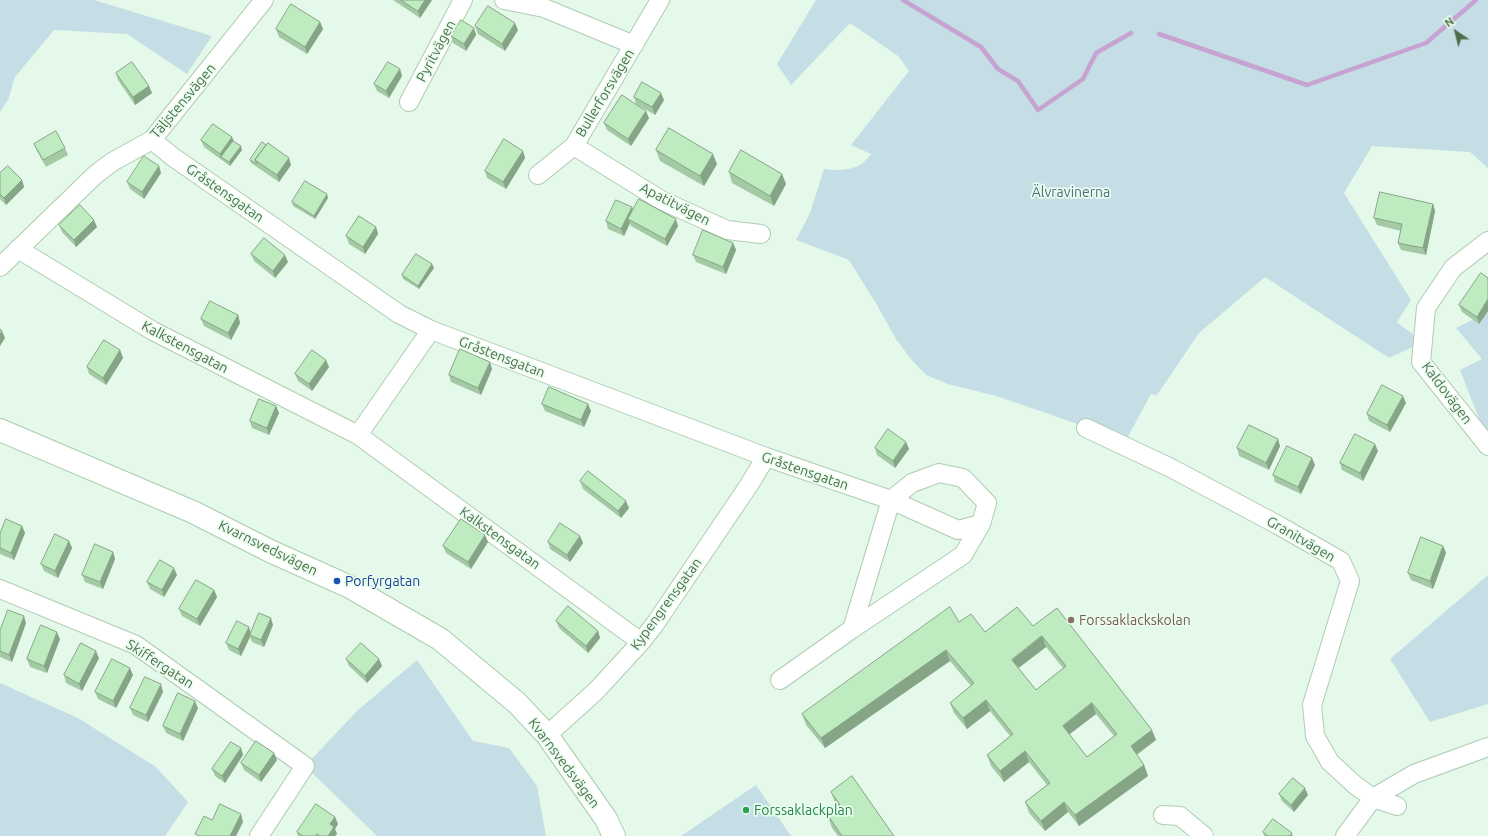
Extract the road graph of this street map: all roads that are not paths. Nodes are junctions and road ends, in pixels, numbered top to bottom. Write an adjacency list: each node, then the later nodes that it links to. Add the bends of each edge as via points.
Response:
1 (264, 0): 7 (street, Täljstensvägen)
2 (463, 0): 6 (street, Pyritvägen)
3 (504, 0): 5 (street, via 544,8)
4 (660, 0): 5 (street, Bullerforsvägen)
5 (634, 45): 8 (street, Bullerforsvägen)
6 (409, 102)
7 (152, 140): 12 (street, Täljstensvägen, via 112,162 95,175); 14 (street, Gråstensgatan, via 399,314)
8 (574, 146): 9 (street, Bullerforsvägen); 10 (street, Apatitvägen, via 661,200 727,230)
9 (538, 175)
10 (761, 234)
11 (1488, 241): 18 (street, Kaldovägen, via 1452,268 1426,308 1421,362)
12 (18, 249): 13 (street, Täljstensvägen); 17 (street, Kalkstensgatan, via 153,331)
13 (0, 267)
14 (431, 330): 17 (street); 19 (street, Gråstensgatan)
15 (1086, 428): 28 (street, Granitvägen, via 1170,468 1278,525 1341,562 1350,580 1312,705 1315,736 1330,762)
16 (0, 430): 26 (street, Kvarnsvedsvägen, via 193,512 270,551 350,587 440,639 517,703)
17 (358, 435): 24 (street, Kalkstensgatan)
18 (1488, 446)
19 (766, 457): 20 (street, Gråstensgatan); 24 (street, Kypengrensgatan)
20 (891, 500): 21 (street, Gråstensgatan, via 958,530); 21 (street, via 912,483 939,473 963,478 987,503); 23 (street)
21 (981, 524): 23 (street, via 963,555)
22 (0, 589): 31 (street, Skiffergatan, via 136,646 305,766)
23 (852, 629): 25 (street)
24 (641, 642): 26 (street, Kypengrensgatan, via 596,691)
25 (780, 680)
26 (547, 735): 32 (street, Kvarnsvedsvägen, via 606,819)
27 (1488, 747): 28 (street, via 1414,774)
28 (1374, 798): 29 (street, Granitvägen); 34 (street)
29 (1397, 806)
30 (1163, 815): 33 (street, via 1180,816)
31 (259, 836)
32 (614, 836)
33 (1204, 836)
34 (1346, 836)

